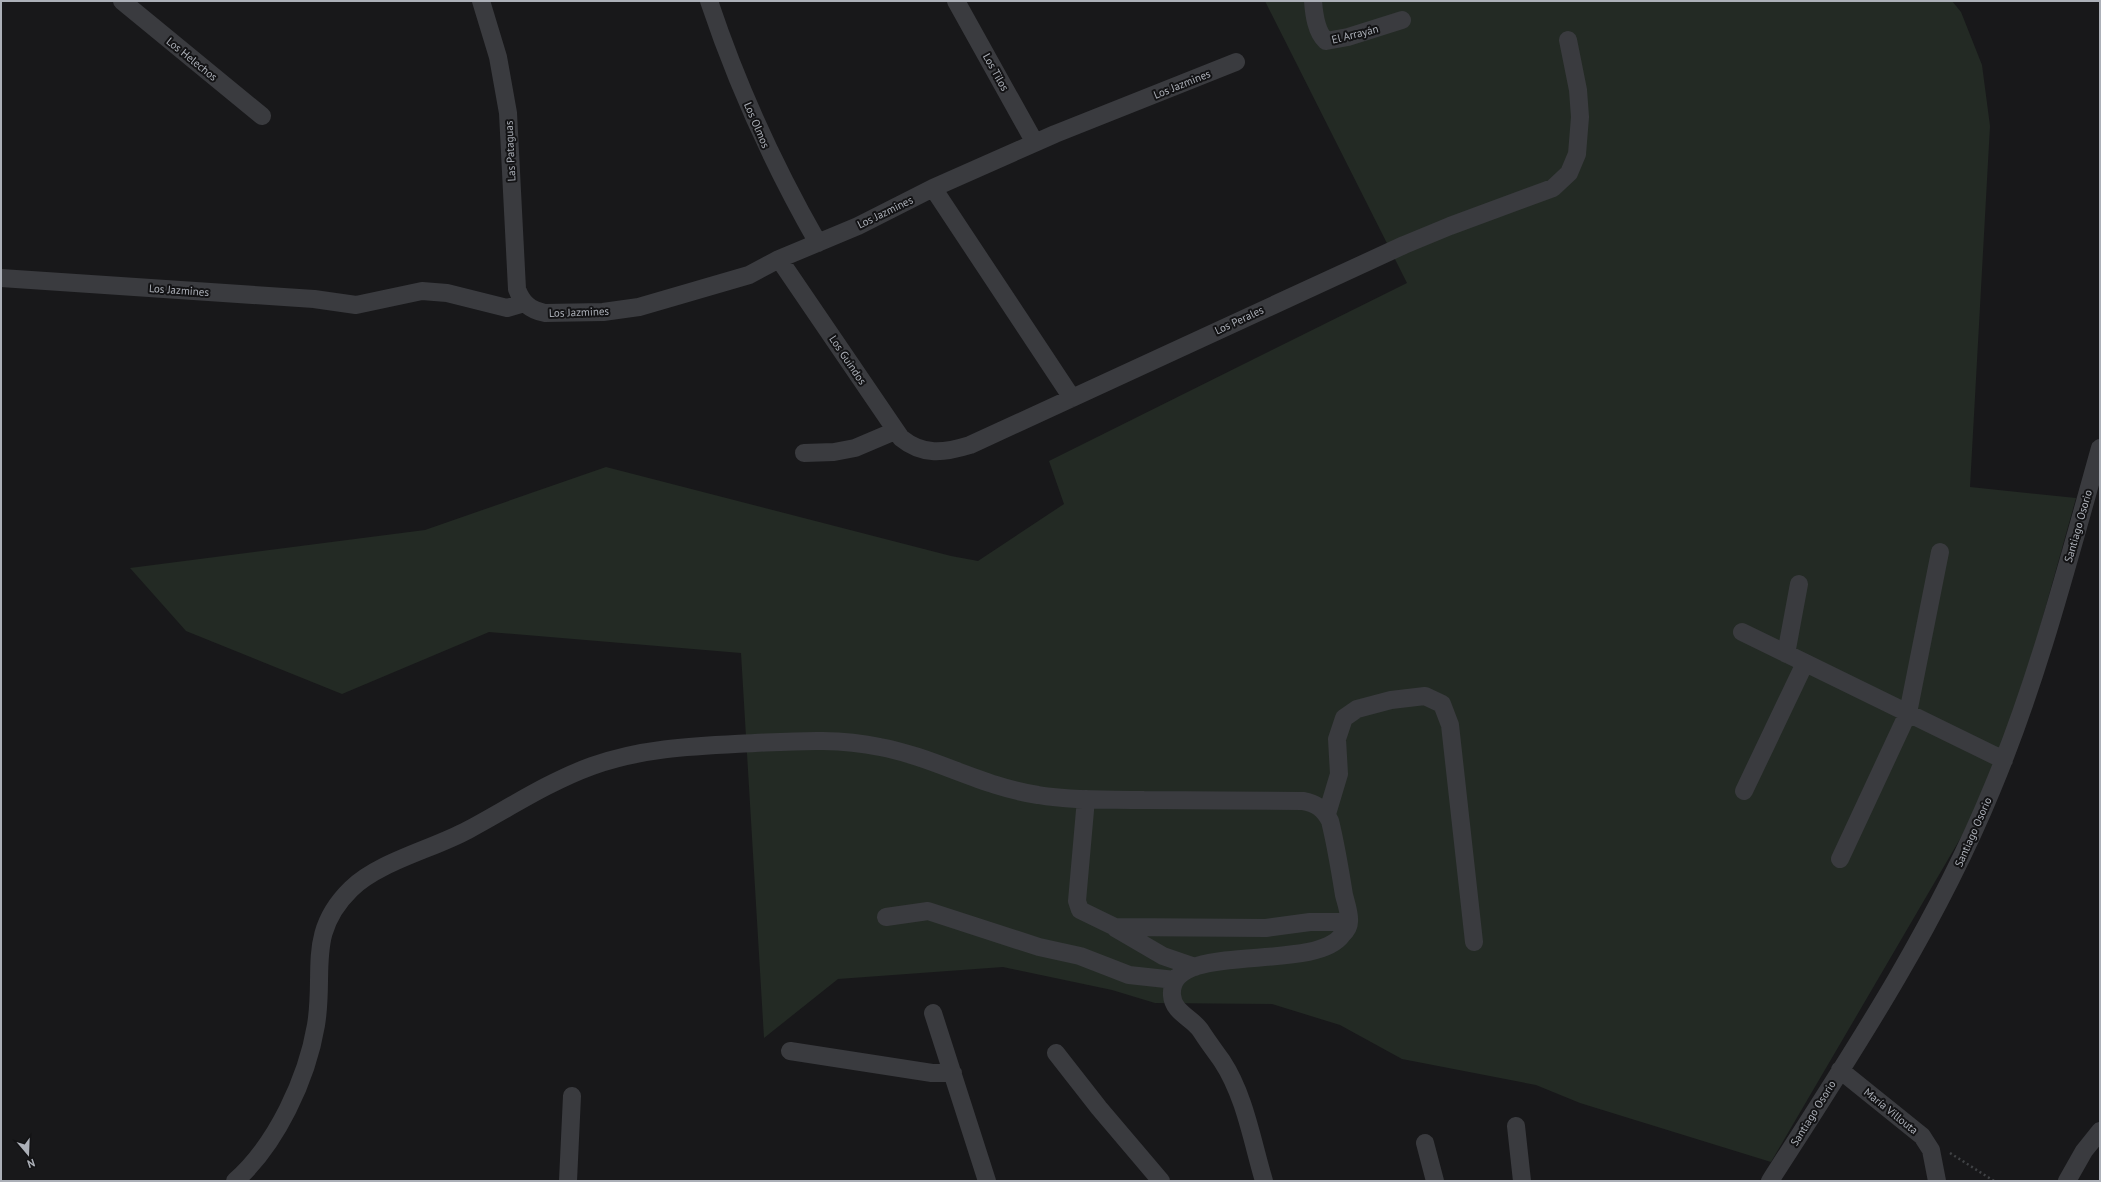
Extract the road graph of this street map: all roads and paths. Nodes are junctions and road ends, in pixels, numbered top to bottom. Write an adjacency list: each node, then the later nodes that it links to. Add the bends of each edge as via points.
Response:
1 (122, 1): 9 (street, Los Helechos)
2 (481, 1): 15 (street, Las Pataguas, via 498,57 508,113 517,285)
3 (709, 1): 12 (street, Los Olmos, via 757,125 785,184)
4 (956, 1): 10 (street, Los Tilos)
5 (1313, 1): 6 (street, El Arrayán, via 1318,28 1326,41 1348,37)
6 (1402, 20)
7 (1568, 40): 16 (street, Los Perales, via 1578,90 1580,117 1577,154 1569,173 1553,188 1404,245)
8 (1236, 62): 10 (street, Los Jazmines)
9 (262, 116)
10 (1036, 143): 11 (street, Los Jazmines)
11 (933, 188): 12 (street, Los Jazmines); 16 (street)
12 (818, 243): 13 (street, Los Jazmines)
13 (779, 259): 15 (street, Los Jazmines, via 749,275 639,307 603,312 545,313 537,312); 17 (street, Los Guindos)
14 (1, 278): 15 (street, Los Jazmines, via 314,299 356,305 422,291 447,293 507,308)
15 (524, 303)
16 (1072, 398): 19 (street, Los Perales, via 970,445 944,452)
17 (895, 431): 19 (street, Los Guindos, via 909,444); 20 (street, via 855,448)
18 (2100, 448): 27 (street, Santiago Osorio, via 2027,695)
19 (926, 451)
20 (804, 453)
21 (1940, 552): 26 (street)
22 (1799, 584): 24 (street)
23 (1742, 632): 24 (street)
24 (1786, 654): 25 (street)
25 (1805, 663): 26 (street); 28 (street)
26 (1908, 713): 27 (street); 31 (street)
27 (2004, 760): 41 (street, Santiago Osorio, via 1966,849 1937,908)
28 (1744, 791)
29 (1086, 799): 30 (street, via 1303,801 1317,805); 34 (street, via 1077,901 1080,910); 48 (street, via 1020,792 993,785 896,750 834,741 667,748 620,757 563,778 458,835 371,873 352,887 341,900 328,920 320,941 316,1024 298,1086 272,1135)
30 (1327, 814): 33 (street, via 1332,827); 35 (street, via 1338,774 1337,739 1344,718 1357,709 1391,700 1425,696 1442,704 1450,725)
31 (1840, 859)
32 (886, 917): 37 (street, via 928,911 1039,947 1080,956 1129,975)
33 (1349, 922): 34 (street, via 1310,922 1266,928); 36 (street, via 1334,944 1319,951 1264,959 1232,959)
34 (1115, 927): 36 (street, via 1163,956)
35 (1474, 942)
36 (1195, 967): 37 (street, via 1184,971)
37 (1175, 980): 52 (street, via 1172,986 1173,1002 1201,1031 1232,1080 1240,1098)
38 (933, 1013): 42 (street)
39 (790, 1051): 42 (street, via 932,1073)
40 (1056, 1053): 51 (street)
41 (1840, 1070): 55 (street, Santiago Osorio); 56 (street, María Villouta, via 1922,1136 1931,1150)
42 (953, 1073): 50 (street)
43 (572, 1096): 49 (street)
44 (1516, 1126): 54 (street)
45 (2099, 1132): 58 (street, via 2080,1157)
46 (1425, 1143): 53 (street)
47 (1951, 1153): 57 (path)
48 (235, 1181)
49 (568, 1181)
50 (987, 1181)
51 (1161, 1181)
52 (1264, 1181)
53 (1435, 1181)
54 (1522, 1181)
55 (1770, 1181)
56 (1937, 1181)
57 (1994, 1181)
58 (2067, 1181)

